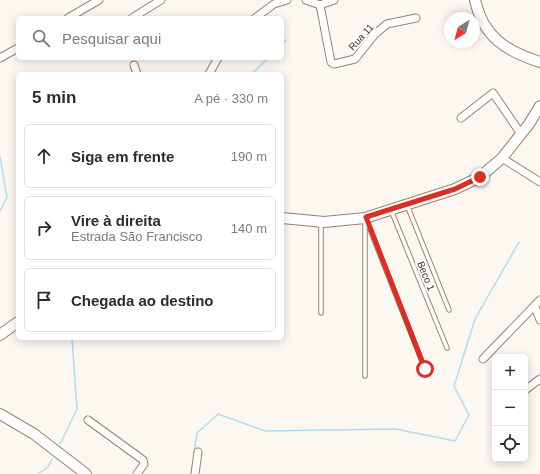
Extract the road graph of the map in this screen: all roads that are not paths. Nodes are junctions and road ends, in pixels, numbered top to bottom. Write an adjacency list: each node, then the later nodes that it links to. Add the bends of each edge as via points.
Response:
1 (99, 0): 8 (street)
2 (161, 0): 9 (street)
3 (287, 0): 10 (street, via 274,4)
4 (306, 0): 7 (street)
5 (334, 0): 7 (street)
6 (475, 0): 15 (main road, via 485,28 496,40 509,49)
7 (320, 5): 11 (street, Rua 11, via 331,62 334,64 354,59 387,24)
8 (71, 16)
9 (135, 16)
10 (258, 16)
11 (416, 18)
12 (16, 49): 13 (street)
13 (0, 58)
14 (217, 60): 18 (street)
15 (540, 62)
16 (134, 65): 17 (street)
17 (136, 72)
18 (209, 72)
19 (540, 106): 21 (main road)
20 (462, 118): 21 (street, via 493,93)
21 (521, 134): 22 (main road)
22 (502, 158): 23 (street); 24 (main road, via 480,177 455,189)
23 (540, 182)
24 (407, 205): 25 (main road); 31 (lane)
25 (390, 210): 27 (main road); 36 (lane, Beco 1)
26 (284, 218): 28 (main road)
27 (365, 218): 28 (main road); 38 (lane); 39 (lane)
28 (321, 222): 32 (lane)
29 (540, 300): 30 (street)
30 (535, 307): 33 (street); 37 (street)
31 (449, 310)
32 (321, 313)
33 (540, 320)
34 (16, 323): 35 (main road)
35 (0, 335)
36 (447, 348)
37 (483, 359)
38 (425, 369)
39 (365, 376)
40 (540, 380): 41 (street)
41 (528, 388)
42 (0, 414): 45 (main road, via 34,434)
43 (88, 420): 46 (street, via 143,460 144,464)
44 (198, 452): 47 (street)
45 (86, 474)
46 (137, 474)
47 (195, 474)

